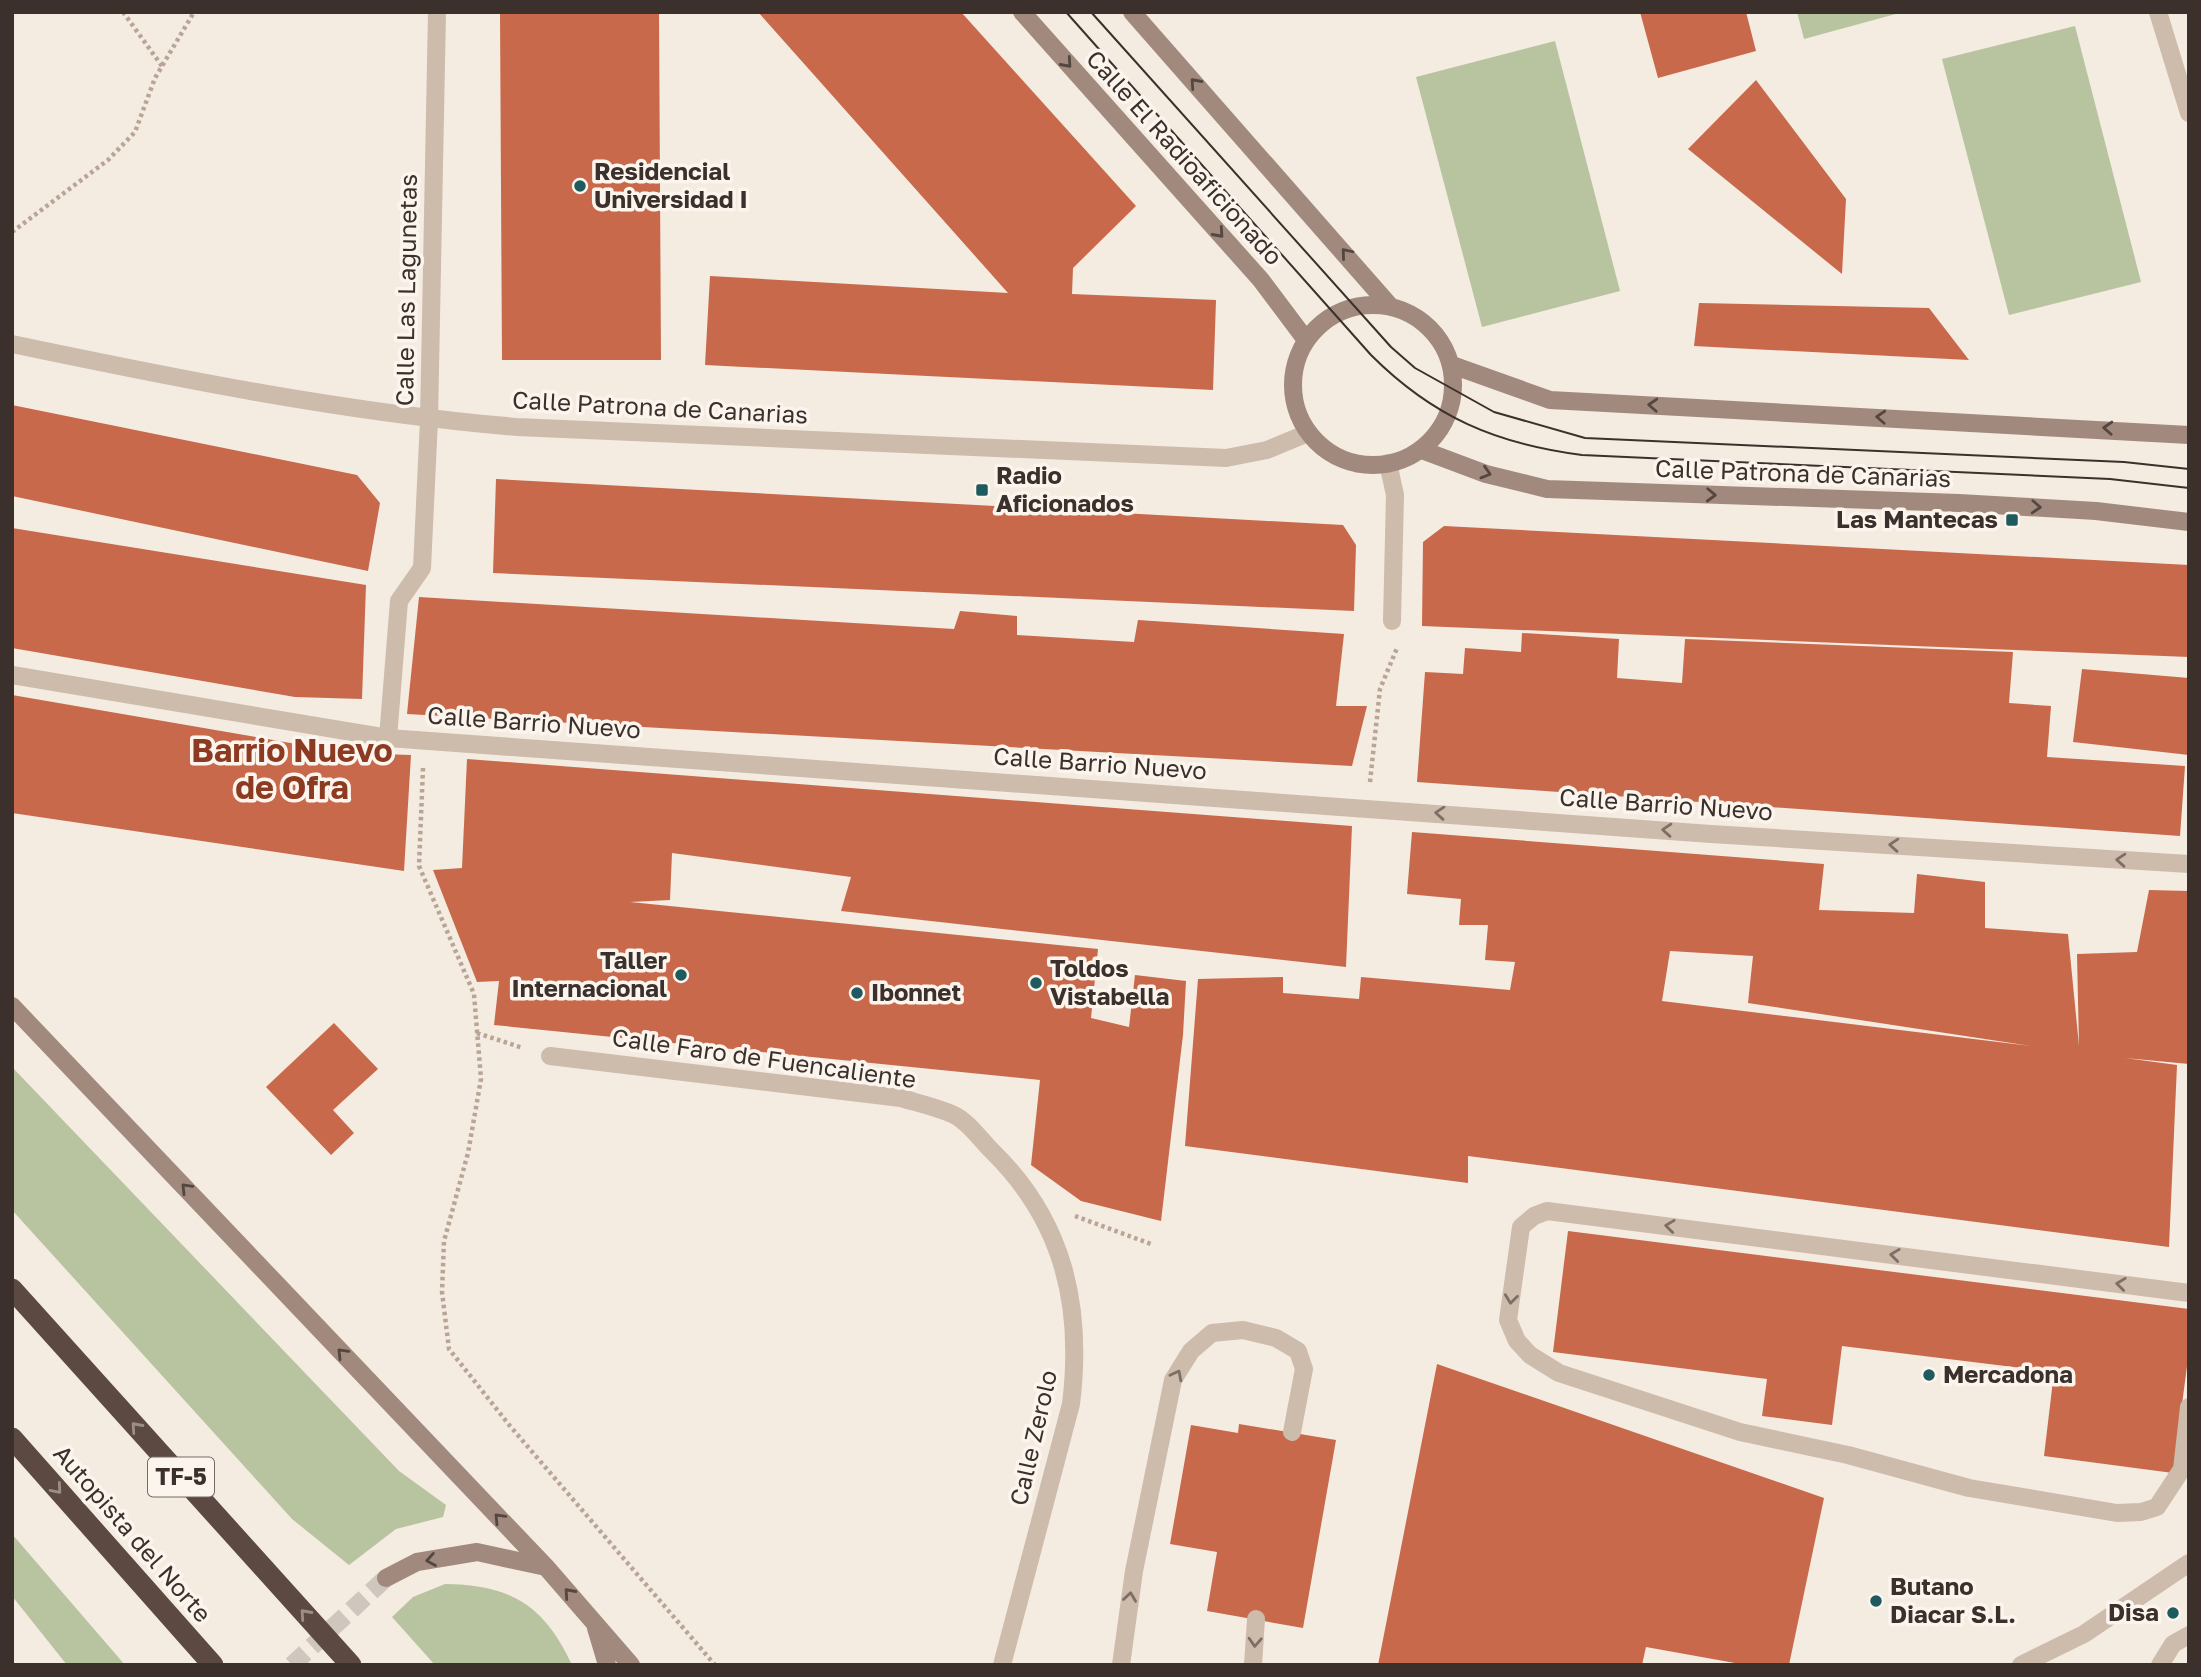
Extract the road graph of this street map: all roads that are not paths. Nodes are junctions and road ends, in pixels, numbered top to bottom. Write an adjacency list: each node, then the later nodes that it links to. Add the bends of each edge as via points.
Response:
1 (437, 12): 10 (street, Calle Las Lagunetas)
2 (1022, 12): 7 (street, Calle El Radioaficionado, one-way to 7, via 1261,279)
3 (1132, 12): 6 (street, one-way to 3)
4 (2158, 12): 5 (street)
5 (2189, 113)
6 (1390, 306): 7 (street, via 1345,309); 9 (street, via 1418,317 1440,338)
7 (1306, 340): 12 (street, via 1292,377 1298,416)
8 (12, 344): 10 (street, Calle Patrona de Canarias)
9 (1452, 365): 11 (street, one-way to 9, via 1550,400); 13 (street, via 1455,392 1448,416)
10 (429, 420): 12 (street, Calle Patrona de Canarias, via 1226,458 1266,450); 18 (street, Calle Las Lagunetas, via 422,568 399,601)
11 (2185, 431)
12 (1308, 433): 14 (street, via 1349,462)
13 (1422, 450): 14 (street); 15 (street, Calle Patrona de Canarias, one-way to 15, via 1486,474 1547,489 2082,510)
14 (1388, 463): 16 (street, via 1395,495)
15 (2189, 522)
16 (1392, 621)
17 (12, 675): 18 (street, Calle Barrio Nuevo)
18 (388, 738): 19 (street, Calle Barrio Nuevo, one-way to 18)
19 (2189, 864)
20 (12, 1006): 29 (street, one-way to 20)
21 (550, 1056): 22 (street, Calle Faro de Fuencaliente, via 901,1098 955,1115 999,1157)
22 (1048, 1222): 38 (street, Calle Zerolo, via 1074,1314 1076,1361 1071,1404)
23 (12, 1289): 35 (highway, TF-5, one-way to 23)
24 (2189, 1293): 25 (street, one-way to 25, via 1547,1211 1521,1227 1508,1320 1517,1341 1530,1355 1559,1373 1740,1432 1849,1455 1969,1488 2117,1513 2157,1507 2182,1469)
25 (2189, 1407)
26 (1292, 1432): 39 (street, one-way to 26, via 1134,1570 1173,1380 1191,1351 1212,1333 1243,1330 1276,1338 1298,1351 1304,1370)
27 (12, 1438): 34 (highway, Autopista del Norte, one-way to 34)
28 (2189, 1563): 41 (street, via 2084,1634)
29 (546, 1567): 30 (street, one-way to 30, via 477,1552 417,1562); 31 (street, one-way to 29)
30 (386, 1578)
31 (593, 1619): 36 (street); 37 (street)
32 (1256, 1619): 40 (street, one-way to 40)
33 (2189, 1635): 42 (street, via 2173,1644)
34 (213, 1665)
35 (351, 1665)
36 (607, 1665)
37 (631, 1665)
38 (1002, 1665)
39 (1122, 1665)
40 (1253, 1665)
41 (2021, 1665)
42 (2160, 1665)

